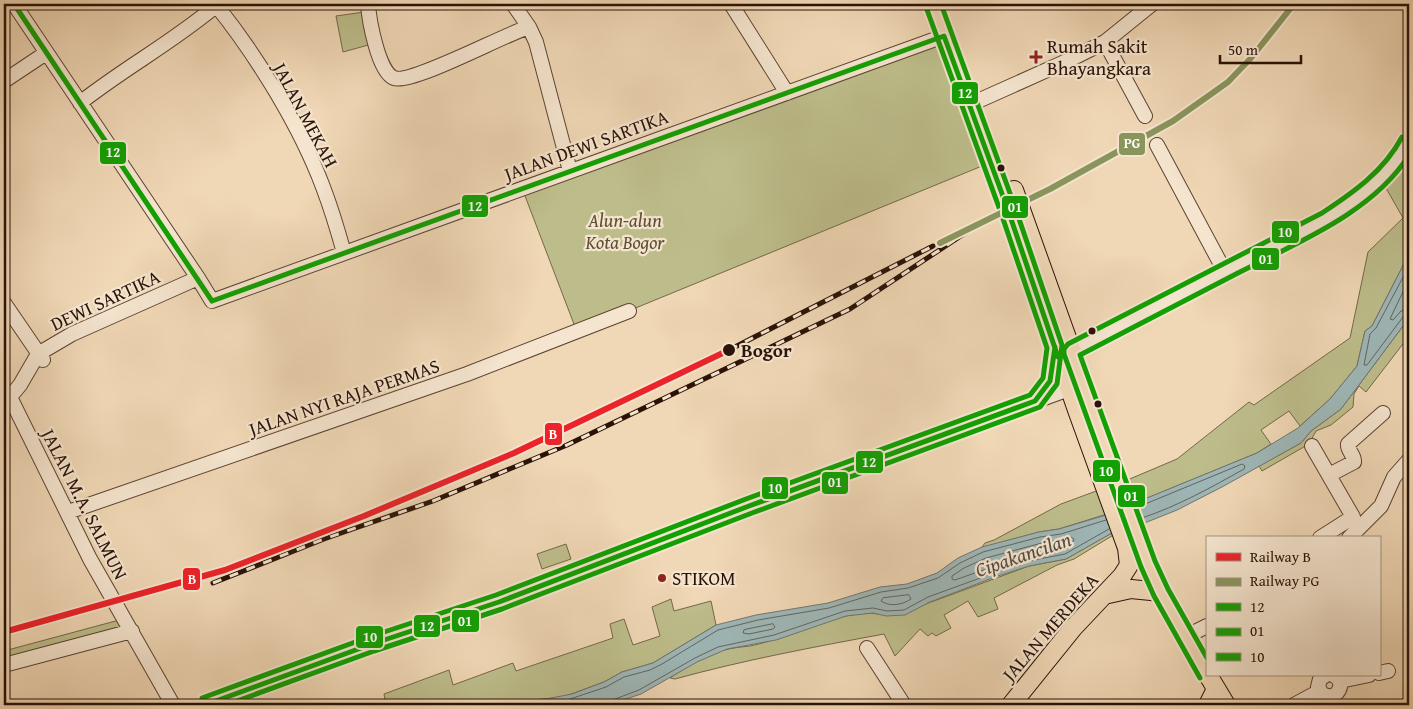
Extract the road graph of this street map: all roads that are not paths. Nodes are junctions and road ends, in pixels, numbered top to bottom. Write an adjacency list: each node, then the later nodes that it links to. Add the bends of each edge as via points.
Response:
1 (14, 4): 12 (street)
2 (368, 4): 9 (street, via 378,52 394,78 406,79 428,71)
3 (513, 4): 9 (street)
4 (731, 4): 14 (street)
5 (933, 4): 10 (main road)
6 (945, 4): 15 (main road)
7 (1152, 4): 11 (street)
8 (217, 5): 16 (street); 21 (street, JALAN MEKAH, via 304,143 323,187)
9 (529, 27): 20 (street, via 536,42)
10 (944, 36): 14 (street, JALAN DEWI SARTIKA); 25 (main road, via 1008,210)
11 (1105, 42): 15 (street); 17 (street)
12 (46, 53): 13 (street); 16 (street)
13 (4, 81)
14 (787, 93): 20 (street, JALAN DEWI SARTIKA)
15 (980, 100): 25 (main road)
16 (80, 103): 23 (street)
17 (1145, 116)
18 (1409, 141): 22 (street, via 1392,167 1352,202)
19 (1157, 145): 22 (street)
20 (570, 171): 21 (street, JALAN DEWI SARTIKA)
21 (344, 253): 23 (street, JALAN DEWI SARTIKA, via 212,301)
22 (1225, 272): 27 (street)
23 (198, 278): 28 (street, DEWI SARTIKA, via 72,334)
24 (4, 303): 28 (street)
25 (1049, 309): 27 (main road)
26 (630, 311): 37 (street, JALAN NYI RAJA PERMAS, via 467,374)
27 (1061, 352): 29 (main road); 31 (street, via 1050,382); 36 (main road)
28 (39, 359): 30 (street)
29 (1069, 389): 31 (street); 36 (main road)
30 (7, 398): 37 (street, JALAN M.A. SALMUN)
31 (1035, 401): 55 (street, via 499,602)
32 (1383, 413): 35 (street, via 1348,444 1354,462)
33 (1312, 446): 35 (street)
34 (1409, 460): 39 (street, via 1392,482 1385,500)
35 (1329, 475): 38 (street, via 1352,517)
36 (1112, 486): 40 (main road)
37 (68, 512): 44 (street, JALAN M.A. SALMUN, via 90,559)
38 (1323, 536)
39 (1351, 536)
40 (1134, 545): 41 (main road, via 1148,564); 42 (main road, JALAN MERDEKA, via 1129,565)
41 (1161, 592): 42 (main road, via 1131,589); 45 (main road)
42 (1104, 595): 57 (main road, JALAN MERDEKA)
43 (1206, 626): 45 (street)
44 (132, 631): 47 (street); 54 (street, JALAN M.A. SALMUN)
45 (1185, 637): 48 (main road)
46 (867, 648): 56 (street)
47 (4, 666)
48 (1206, 672)
49 (1324, 676): 53 (street, via 1318,683)
50 (1358, 676): 51 (street)
51 (1336, 678): 53 (street, via 1340,689 1334,696 1326,696)
52 (1210, 679): 58 (main road); 59 (main road)
53 (1320, 691): 60 (street)
54 (173, 705)
55 (205, 705)
56 (904, 705)
57 (1011, 705)
58 (1208, 705)
59 (1226, 705)
60 (1294, 705)

